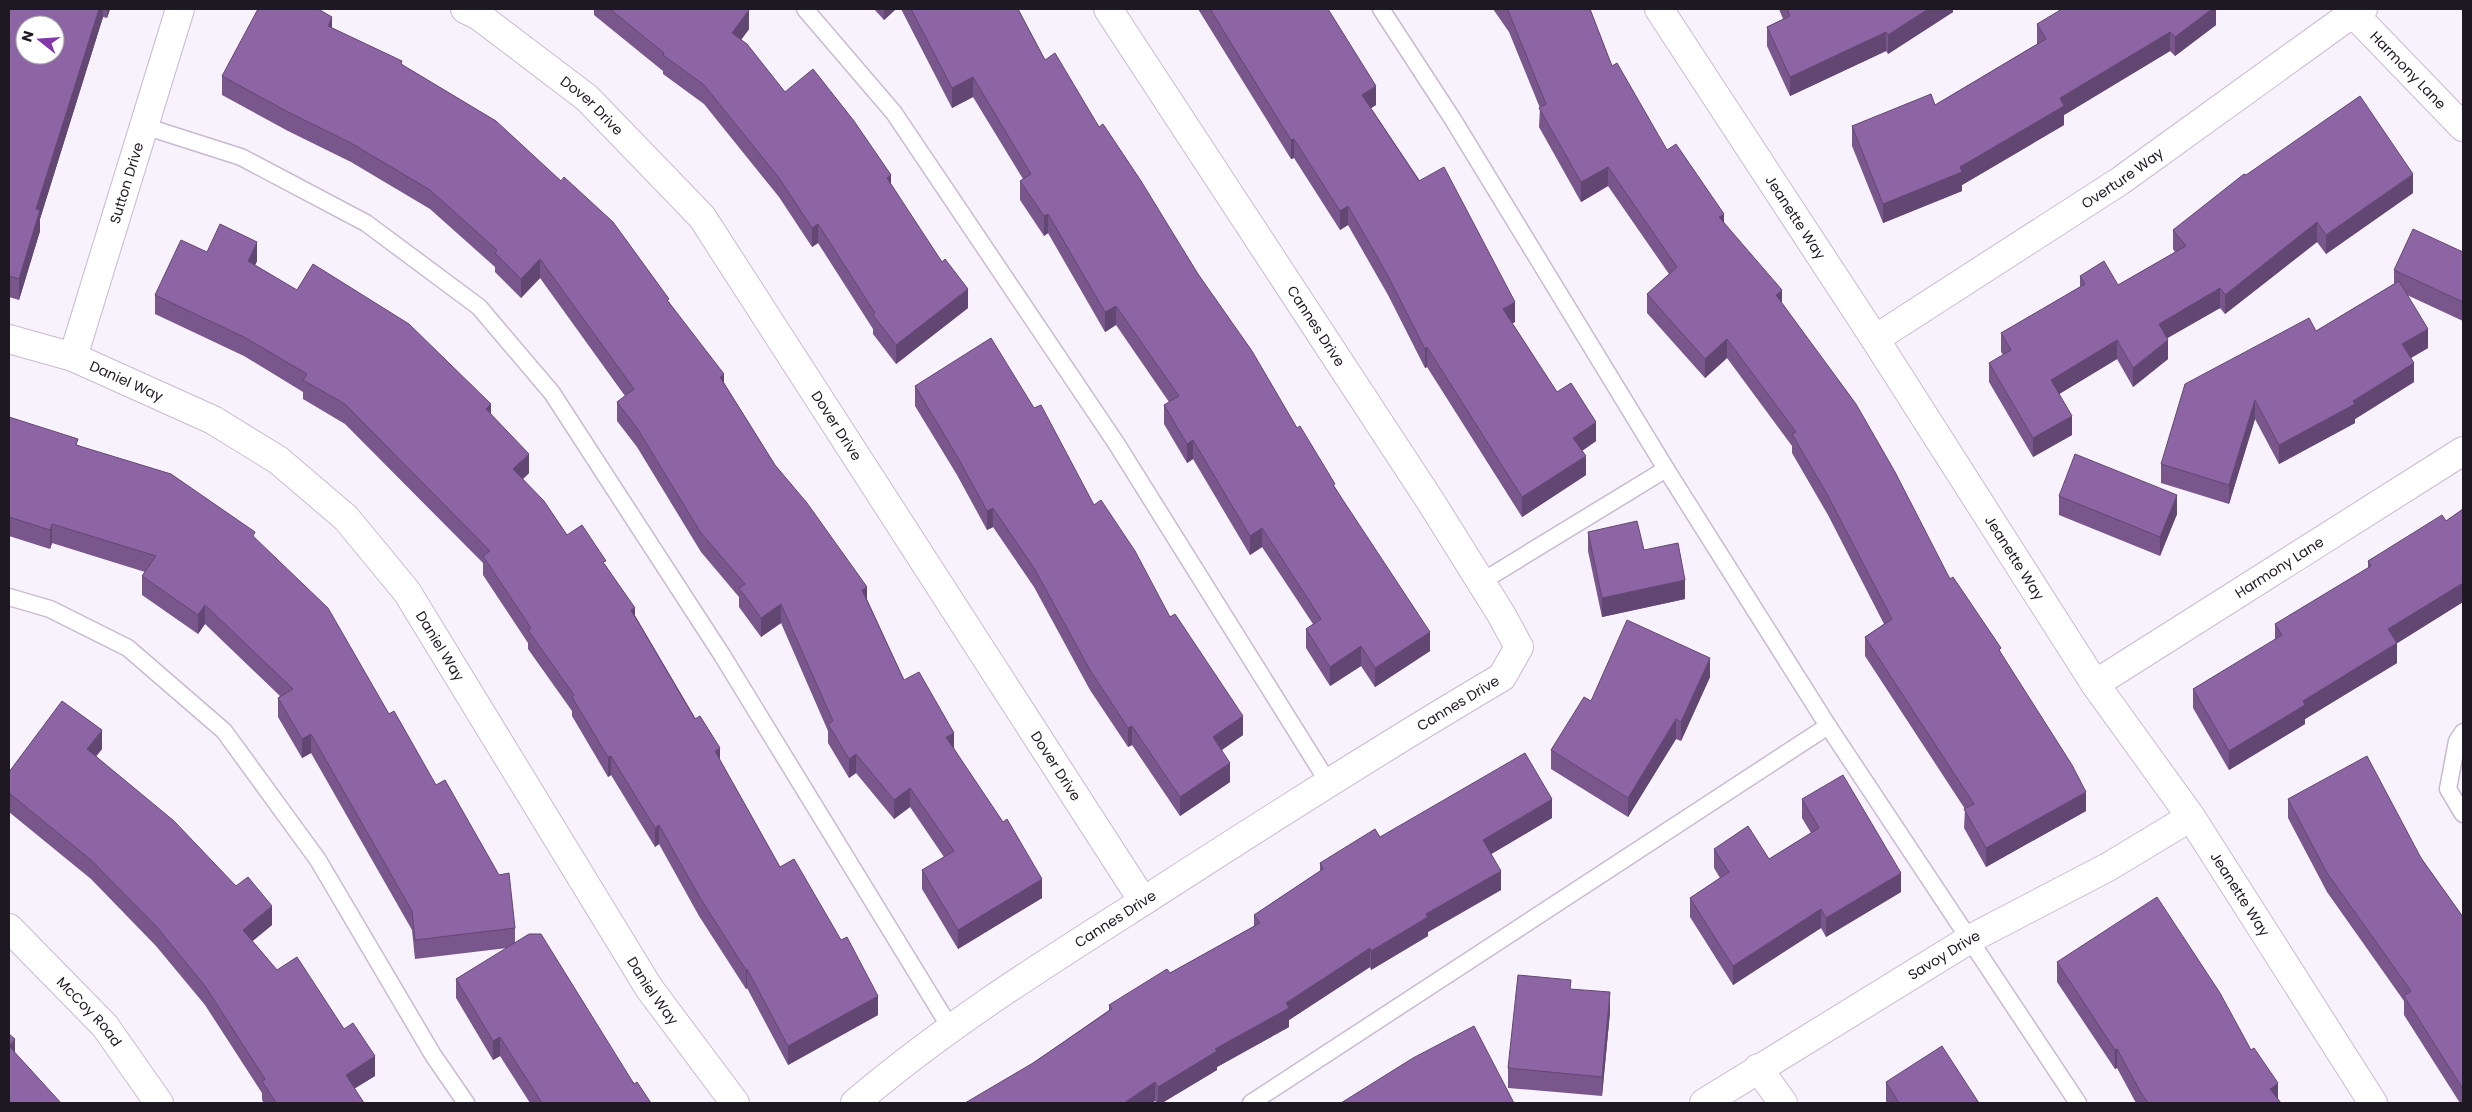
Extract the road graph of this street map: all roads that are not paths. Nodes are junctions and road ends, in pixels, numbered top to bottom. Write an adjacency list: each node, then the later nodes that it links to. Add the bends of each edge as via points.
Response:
1 (180, 9): 8 (street, Sutton Drive)
2 (465, 9): 23 (street, Dover Drive, via 479,16 587,98 702,217)
3 (805, 9): 20 (lane, via 894,113 1116,443)
4 (1108, 9): 15 (street, Cannes Drive)
5 (1380, 9): 14 (lane, via 1452,118)
6 (1659, 9): 11 (street, Jeanette Way)
7 (2355, 10): 9 (street, Harmony Lane); 11 (street, Overture Way, via 2120,181)
8 (144, 126): 12 (street, Sutton Drive); 26 (lane, via 241,157 366,223 479,307 552,393 722,655)
9 (2463, 128)
10 (9, 339): 12 (street, Daniel Way)
11 (1875, 339): 17 (street, Jeanette Way)
12 (73, 357): 30 (street, Daniel Way, via 213,420 278,460 346,518 407,592 649,988)
13 (2463, 451): 17 (street, Harmony Lane)
14 (1666, 470): 15 (lane); 18 (lane)
15 (1480, 582): 20 (street, Cannes Drive, via 1519,647 1502,677)
16 (9, 597): 29 (lane, via 50,609 128,648 224,731 318,860 433,1055)
17 (2095, 684): 22 (street, Jeanette Way)
18 (1828, 726): 25 (lane); 32 (lane)
19 (2463, 732): 21 (lane, via 2456,741 2448,789)
20 (1328, 782): 23 (street, Cannes Drive)
21 (2463, 814)
22 (2191, 817): 25 (street, Savoy Drive, via 2108,867); 36 (street, Jeanette Way)
23 (1143, 901): 26 (street, Cannes Drive, via 997,995)
24 (9, 928): 28 (street, McCoy Road, via 105,1026)
25 (1970, 939): 27 (street, Savoy Drive); 35 (lane)
26 (951, 1029): 31 (street, Cannes Drive)
27 (1758, 1068): 33 (street, Savoy Drive); 34 (street)
28 (159, 1103)
29 (466, 1103)
30 (735, 1103)
31 (855, 1103)
32 (1251, 1103)
33 (1704, 1103)
34 (1783, 1103)
35 (2078, 1103)
36 (2373, 1103)

